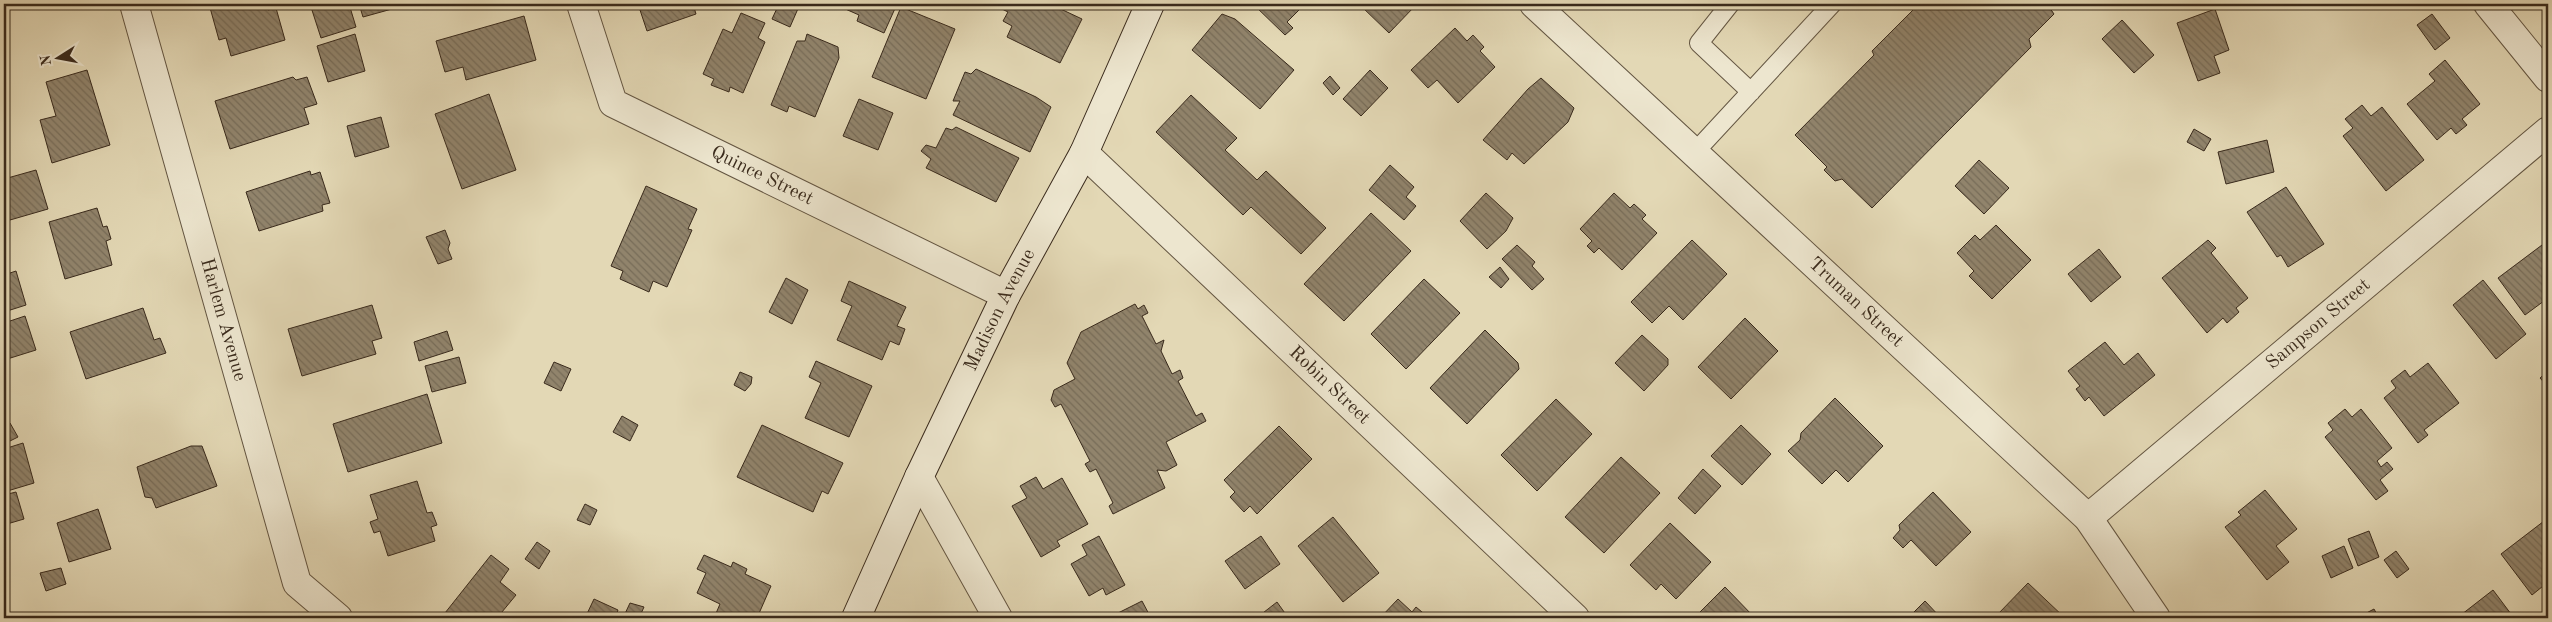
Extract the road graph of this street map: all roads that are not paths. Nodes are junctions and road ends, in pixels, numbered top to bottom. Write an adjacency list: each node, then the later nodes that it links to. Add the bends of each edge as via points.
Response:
1 (134, 4): 16 (street, Harlem Avenue, via 298,583)
2 (581, 4): 13 (street, Quince Street, via 613,103)
3 (1150, 4): 12 (street, Madison Avenue)
4 (1534, 4): 11 (street, Truman Street)
5 (1730, 4): 9 (lane, via 1699,43)
6 (1832, 4): 9 (lane)
7 (2488, 4): 8 (street)
8 (2548, 78)
9 (1751, 92): 11 (lane)
10 (2548, 131): 15 (street, Sampson Street)
11 (1695, 152): 15 (street, Truman Street)
12 (1084, 153): 13 (street, Madison Avenue); 19 (street, Robin Street)
13 (1006, 295): 14 (street, Madison Avenue)
14 (919, 477): 17 (street, Madison Avenue); 18 (street)
15 (2088, 518): 20 (street, Truman Street)
16 (338, 618)
17 (856, 618)
18 (998, 618)
19 (1575, 618)
20 (2156, 618)

